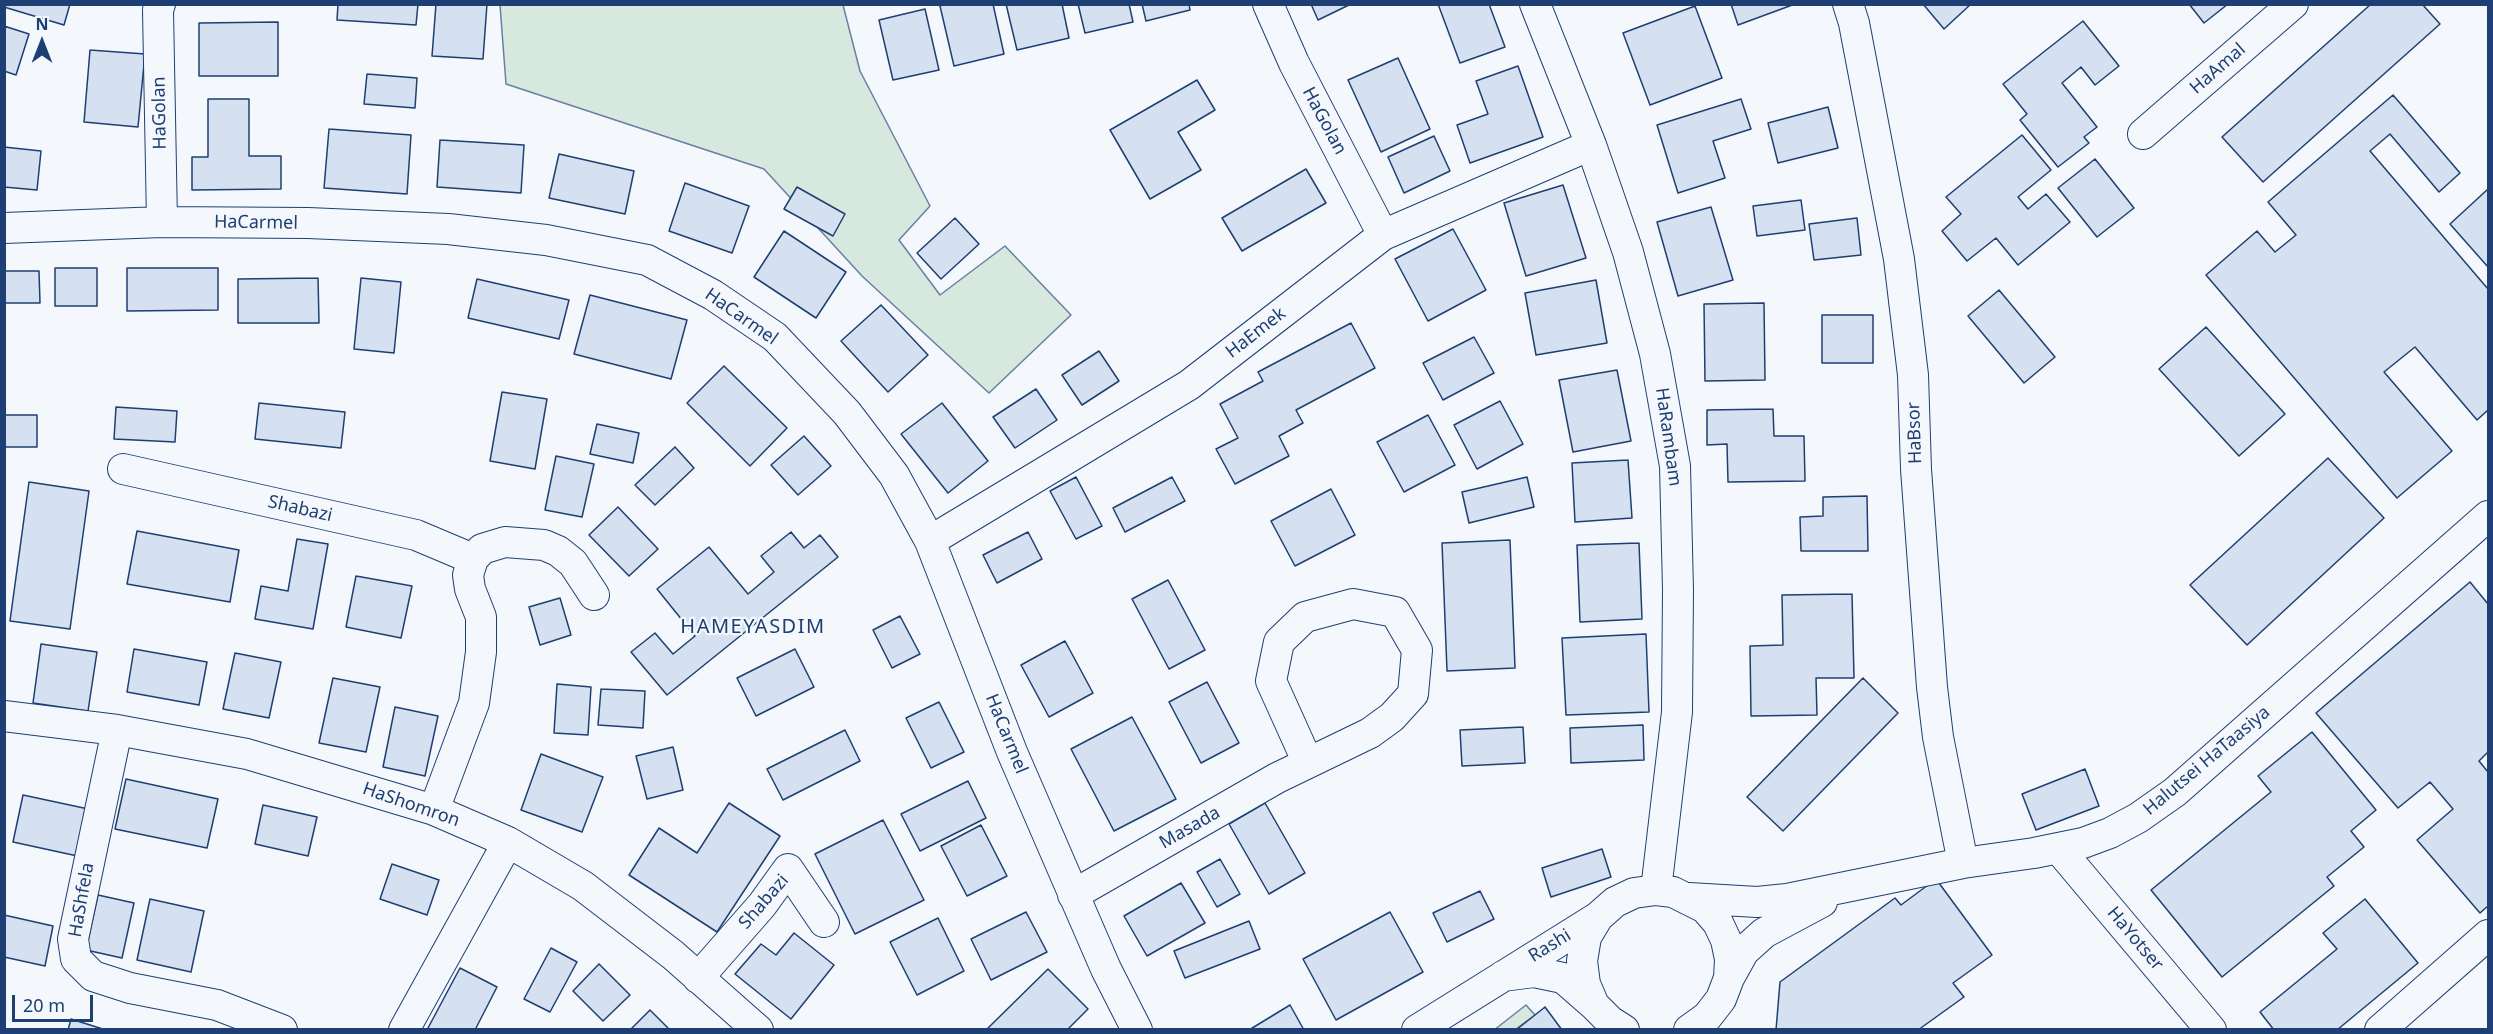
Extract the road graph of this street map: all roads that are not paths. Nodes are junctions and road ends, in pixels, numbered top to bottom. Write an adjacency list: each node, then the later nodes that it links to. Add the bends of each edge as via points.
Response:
1 (160, 4): 8 (street, HaGolan)
2 (1268, 4): 10 (street, HaGolan, via 1293,63)
3 (1535, 4): 7 (street, HaRambam)
4 (1848, 4): 22 (street, HaBsor, via 1899,260 1913,375 1932,687)
5 (2293, 4): 6 (street, HaAmal)
6 (2143, 134)
7 (1591, 145): 10 (street, HaEmek); 24 (street, HaRambam, via 1628,252 1652,343 1675,466 1677,712)
8 (162, 222): 9 (street, HaCarmel); 13 (street, HaCarmel, via 448,229 546,240 647,260 713,295 775,337 854,422 894,475)
9 (4, 228)
10 (1383, 235): 13 (street, HaEmek, via 1190,385)
11 (123, 470): 14 (street, Shabazi, via 416,535)
12 (2488, 516): 21 (street, Halutsei HaTaasiya, via 2175,792 2109,833)
13 (930, 541): 25 (street, HaCarmel)
14 (472, 559): 15 (street, via 482,549 505,542 544,545 573,563); 19 (street, via 470,589 481,617 474,703)
15 (594, 595)
16 (4, 716): 17 (street, HaShomron)
17 (117, 730): 19 (street, HaShomron, via 247,754); 35 (street, HaShfela, via 73,939 76,959 93,976 130,988 217,1005)
18 (1308, 763): 18 (street, via 1370,733 1413,694 1417,650 1395,612 1353,604 1305,617 1279,642 1271,681); 25 (street, Masada)
19 (434, 810): 20 (street, HaShomron)
20 (508, 842): 31 (street, HaShomron, via 583,886); 36 (street)
21 (2058, 848): 22 (street, Halutsei HaTaasiya); 41 (street, HaYotser)
22 (1963, 864): 23 (street, Halutsei HaTaasiya)
23 (1863, 883): 26 (street, Halutsei HaTaasiya, via 1757,902); 32 (street, Halutsei HaTaasiya, via 1764,933 1744,951)
24 (1656, 890): 26 (street); 27 (street, Rashi, via 1634,893 1615,902)
25 (1073, 895): 38 (street, HaCarmel)
26 (1689, 898): 32 (street, via 1718,923 1730,959)
27 (1598, 917): 30 (street, Rashi); 33 (street, via 1586,938 1581,961)
28 (824, 922): 31 (street, Shabazi, via 788,869)
29 (2488, 935): 42 (street)
30 (1503, 976): 33 (street, Rashi, via 1534,972 1563,978); 39 (street, Rashi)
31 (698, 978): 37 (street, HaShomron)
32 (1729, 978): 34 (street, Halutsei HaTaasiya, via 1721,999)
33 (1594, 1005): 40 (street, Rashi)
34 (1699, 1025)
35 (282, 1029)
36 (404, 1029)
37 (758, 1029)
38 (1137, 1029)
39 (1416, 1029)
40 (1624, 1029)
41 (2211, 1029)
42 (2380, 1029)

